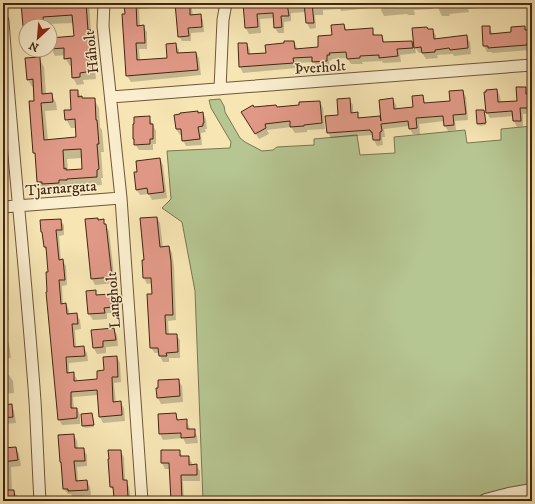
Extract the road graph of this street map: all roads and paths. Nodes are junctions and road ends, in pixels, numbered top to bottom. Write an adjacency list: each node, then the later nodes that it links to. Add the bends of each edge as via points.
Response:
1 (104, 3): 6 (street, Háholt, via 103,26)
2 (226, 3): 5 (street)
3 (3, 21): 8 (street)
4 (532, 65): 5 (street, Þverholt)
5 (220, 89): 6 (street, Þverholt)
6 (111, 97): 7 (street, Langholt)
7 (121, 198): 8 (street, Tjarnargata); 12 (street, Langholt)
8 (19, 206): 9 (street, Tjarnargata); 11 (street, via 35,402)
9 (3, 207)
10 (532, 491): 13 (street)
11 (40, 501)
12 (142, 501)
13 (486, 501)

